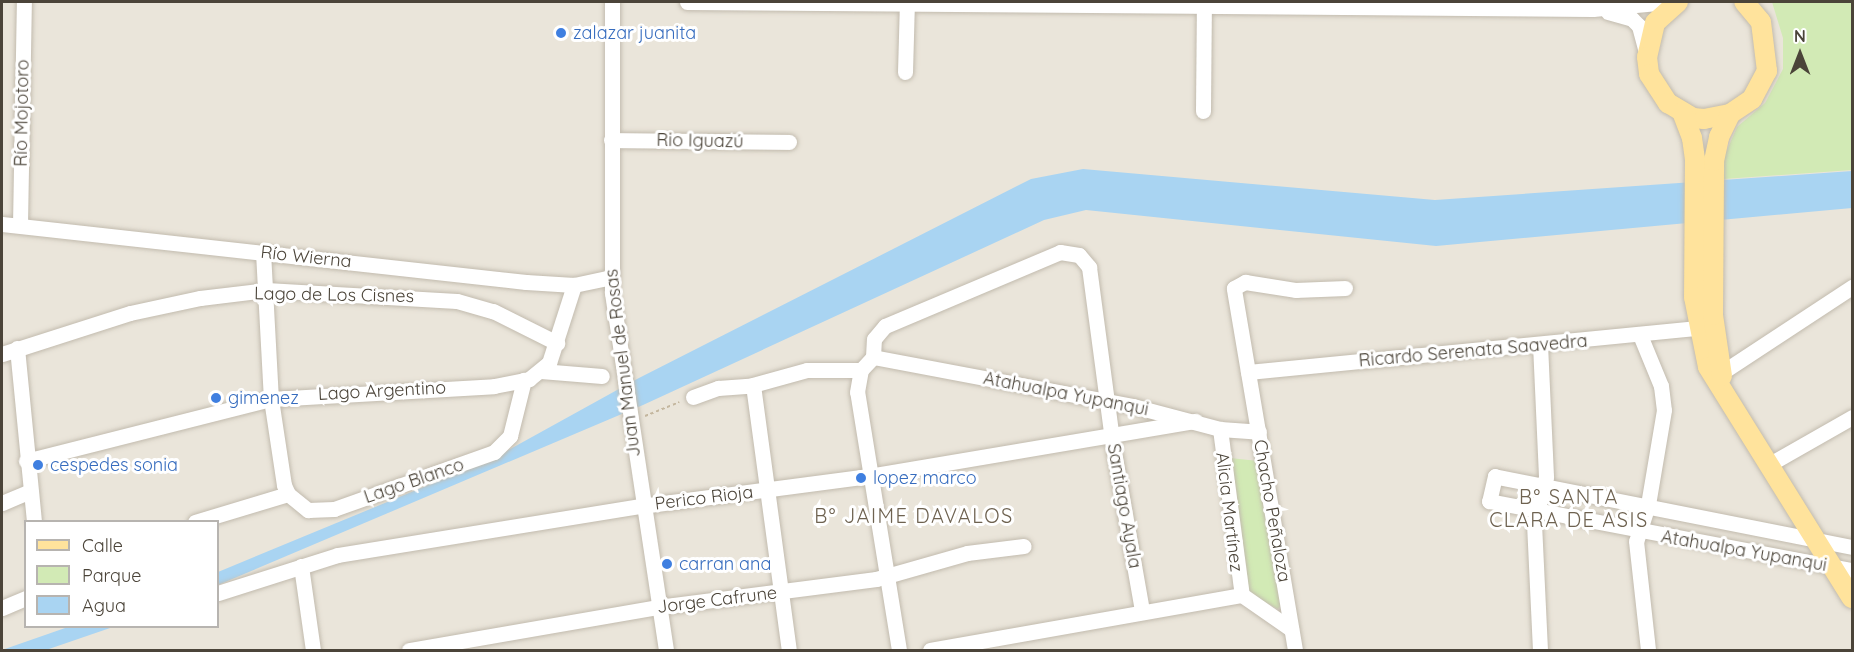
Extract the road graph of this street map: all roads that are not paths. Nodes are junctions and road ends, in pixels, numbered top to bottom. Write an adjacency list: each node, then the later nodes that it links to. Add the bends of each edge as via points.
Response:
1 (24, 2): 20 (street, Río Mojotoro)
2 (612, 2): 16 (street, Juan Manuel de Rosas)
3 (687, 2): 6 (street)
4 (1668, 2): 10 (street)
5 (1678, 2): 11 (main road, via 1655,23)
6 (907, 3): 7 (street); 12 (street)
7 (1204, 3): 8 (street); 13 (street)
8 (1498, 4): 10 (street)
9 (1753, 5): 15 (main road, via 1766,38 1767,71 1752,99)
10 (1593, 9): 11 (street, via 1632,19 1639,26)
11 (1647, 57): 14 (main road, via 1657,89)
12 (905, 72)
13 (1203, 111)
14 (1682, 112): 15 (main road, via 1704,119); 18 (main road)
15 (1730, 114): 18 (main road)
16 (611, 140): 17 (street, Rio Iguazú); 22 (street, Juan Manuel de Rosas)
17 (789, 142)
18 (1704, 160): 27 (main road, via 1693,244); 37 (main road, via 1714,238 1713,315)
19 (2, 224): 20 (street, Río Wierna)
20 (20, 225): 21 (street, Río Wierna)
21 (263, 252): 23 (street, Río Wierna); 26 (street)
22 (611, 277): 23 (street, Río Wierna); 58 (street, Juan Manuel de Rosas)
23 (574, 285): 29 (street)
24 (1852, 286): 37 (street)
25 (1345, 288): 36 (street, Chacho Peñaloza, via 1296,290 1245,282 1234,288)
26 (266, 290): 29 (street, Lago de Los Cisnes, via 457,301 493,311); 31 (street, Lago de Los Cisnes, via 200,298 130,313); 42 (street)
27 (1698, 328): 28 (street, Ricardo Serenata Saavedra); 44 (main road, via 1715,384)
28 (1640, 335): 30 (street, Ricardo Serenata Saavedra); 59 (street, via 1661,386 1664,410)
29 (557, 343): 35 (street)
30 (1540, 344): 36 (street, Ricardo Serenata Saavedra); 53 (street)
31 (17, 348): 32 (street, Lago de Los Cisnes); 50 (street)
32 (2, 354)
33 (873, 357): 34 (street); 43 (street, Atahualpa Yupanqui); 43 (street, Santiago Ayala, via 874,339 896,320 1060,252 1072,252 1085,260)
34 (861, 370): 40 (street, via 807,370); 52 (street, via 857,392)
35 (541, 371): 38 (street); 39 (street, Lago Argentino)
36 (1248, 372): 48 (street, Chacho Peñaloza)
37 (1721, 373): 44 (main road)
38 (602, 376)
39 (524, 380): 42 (street, Lago Argentino, via 494,386); 56 (street, Lago Blanco, via 510,436 494,452 334,509 308,510)
40 (753, 386): 41 (street, via 718,388); 54 (street)
41 (693, 397)
42 (271, 399): 50 (street, Lago Argentino); 56 (street)
43 (1108, 403): 46 (street, Atahualpa Yupanqui); 49 (street, Santiago Ayala)
44 (1737, 415): 51 (main road)
45 (1852, 417): 51 (street)
46 (1195, 421): 47 (street, Atahualpa Yupanqui); 49 (street, Perico Rioja)
47 (1220, 429): 48 (street, Atahualpa Yupanqui); 73 (street, Alicia Martínez)
48 (1259, 432): 79 (street, Chacho Peñaloza)
49 (1112, 435): 52 (street, Perico Rioja); 78 (street, Santiago Ayala)
50 (26, 461): 55 (street)
51 (1768, 465): 64 (main road)
52 (869, 476): 54 (street, Perico Rioja); 70 (street)
53 (1544, 486): 59 (street, Atahualpa Yupanqui); 60 (street); 60 (street, Atahualpa Yupanqui, via 1495,476 1489,501)
54 (768, 491): 58 (street, Perico Rioja); 71 (street)
55 (28, 492): 57 (street); 61 (street)
56 (288, 494): 62 (street)
57 (2, 503)
58 (641, 506): 67 (street, Perico Rioja, via 365,550); 76 (street, Juan Manuel de Rosas)
59 (1648, 506): 63 (street); 64 (street, Atahualpa Yupanqui)
60 (1536, 511): 63 (street, Atahualpa Yupanqui); 87 (street)
61 (34, 520)
62 (202, 520)
63 (1639, 532): 68 (street, Atahualpa Yupanqui); 88 (street, via 1637,551)
64 (1814, 539): 65 (street, Atahualpa Yupanqui); 68 (main road)
65 (1851, 544)
66 (1024, 546): 70 (street, Jorge Cafrune, via 967,553)
67 (301, 566): 72 (street, Perico Rioja); 80 (street)
68 (1832, 566): 69 (street, Atahualpa Yupanqui); 74 (main road)
69 (1852, 570)
70 (885, 577): 71 (street, Jorge Cafrune); 84 (street)
71 (782, 592): 76 (street, Jorge Cafrune); 83 (street)
72 (219, 593)
73 (1242, 596): 78 (street); 79 (street)
74 (1852, 598)
75 (24, 599): 77 (street)
76 (658, 607): 81 (street, Jorge Cafrune); 82 (street, Juan Manuel de Rosas)
77 (2, 608)
78 (1143, 610): 85 (street)
79 (1292, 629): 86 (street, Chacho Peñaloza)
80 (314, 651)
81 (409, 651)
82 (666, 651)
83 (789, 651)
84 (898, 651)
85 (930, 651)
86 (1295, 651)
87 (1540, 651)
88 (1648, 651)

